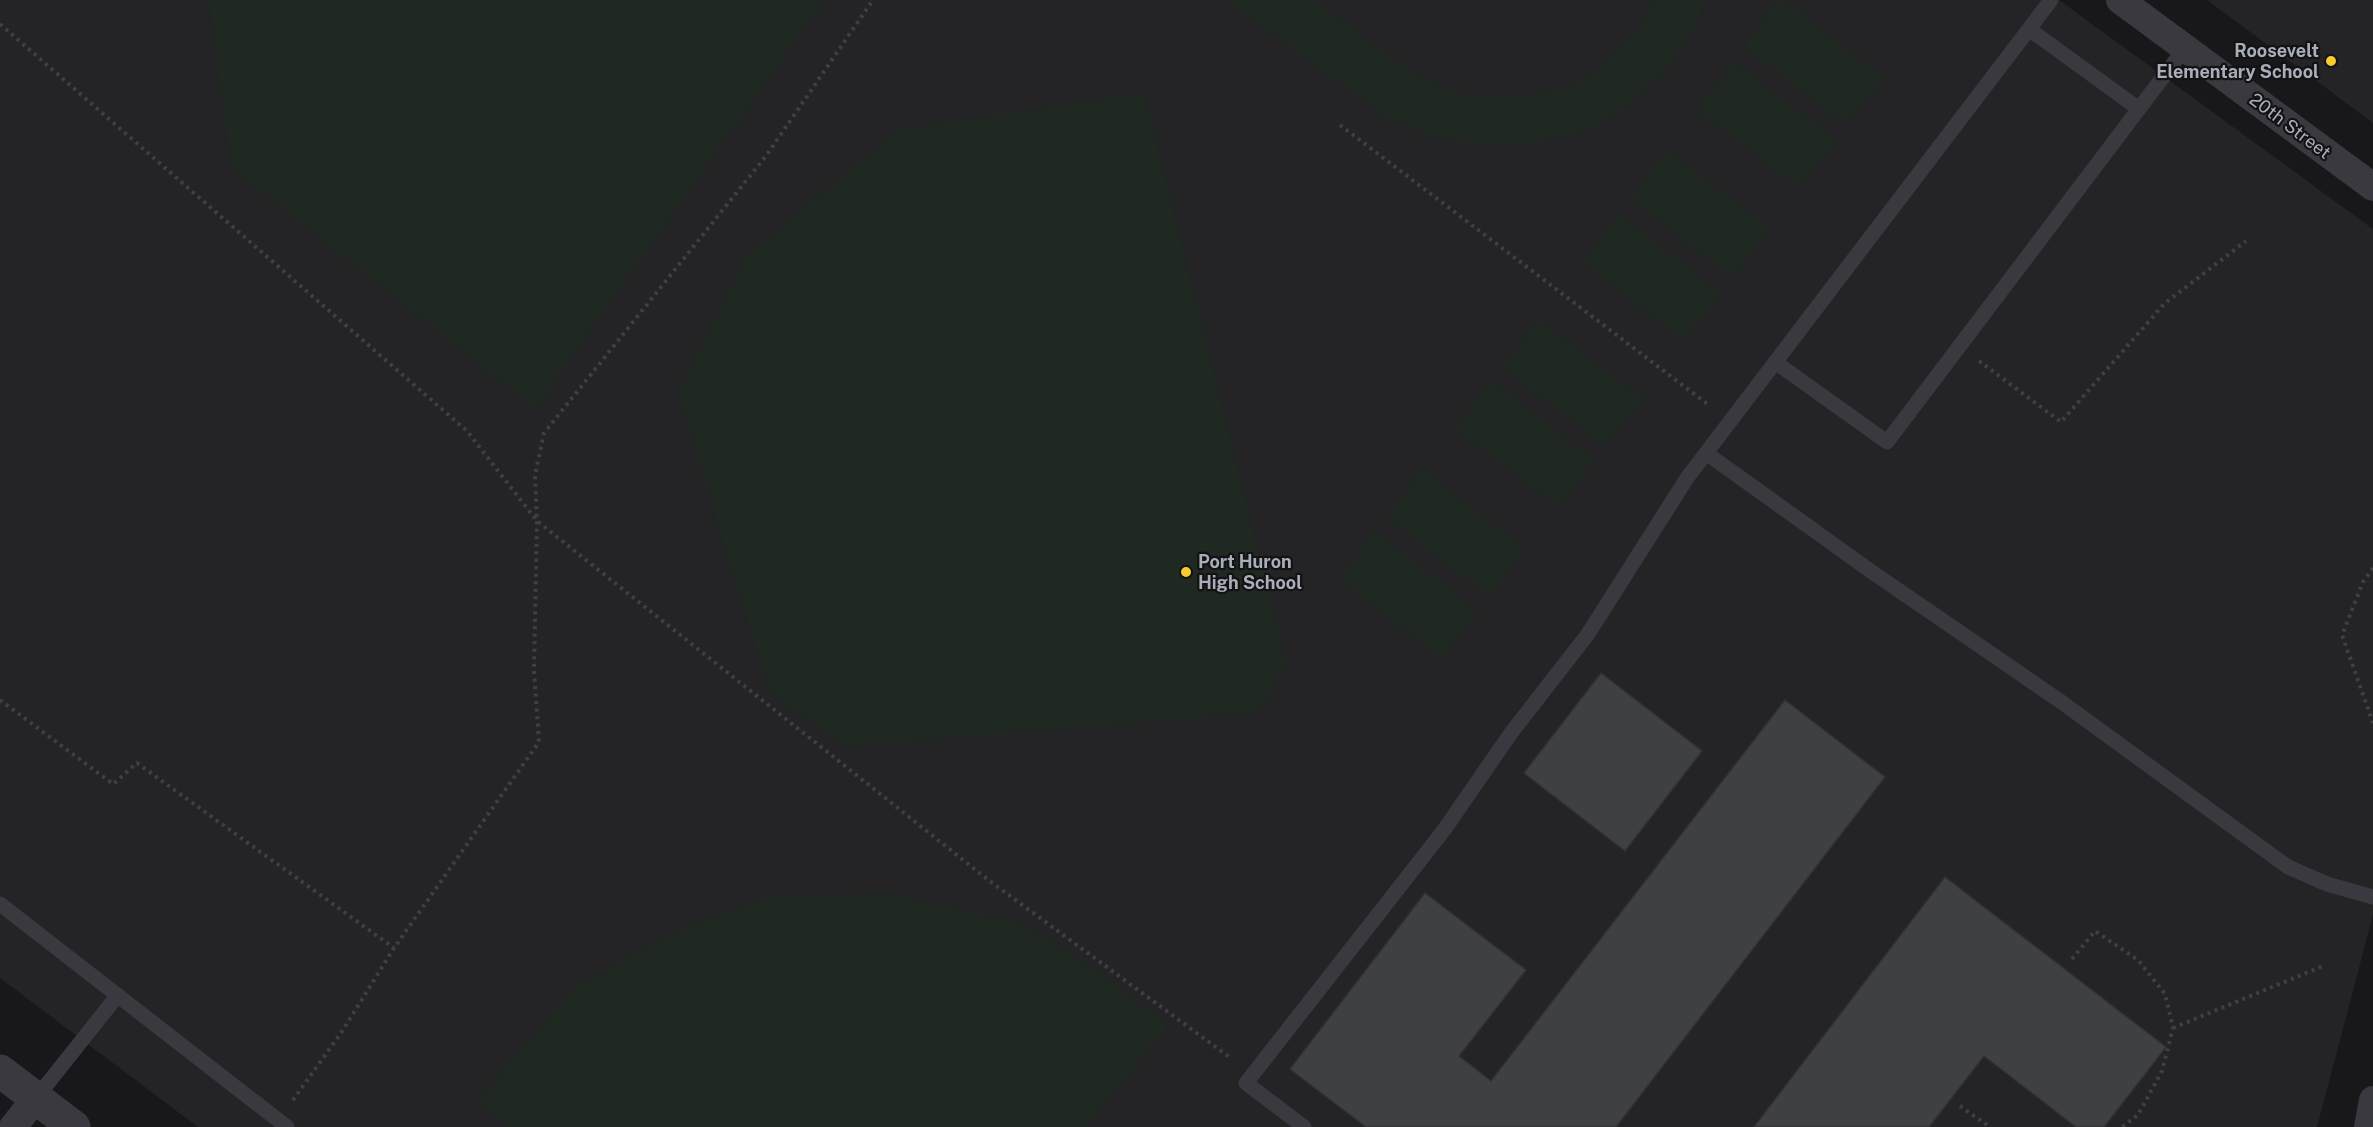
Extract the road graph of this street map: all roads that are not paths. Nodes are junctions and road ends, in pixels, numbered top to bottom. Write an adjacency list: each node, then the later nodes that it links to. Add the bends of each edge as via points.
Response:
1 (2051, 0): 3 (lane)
2 (2120, 0): 4 (street, 20th Street)
3 (2029, 29): 5 (lane); 7 (lane)
4 (2185, 48): 5 (lane); 6 (street, 20th Street)
5 (2139, 109): 7 (lane, via 1887,442)
6 (2373, 188)
7 (1774, 362): 8 (lane)
8 (1706, 453): 9 (lane, via 2060,701 2288,867 2326,884); 18 (lane, via 1588,634 1511,733 1444,830 1246,1083)
9 (2373, 897)
10 (0, 904): 11 (lane)
11 (118, 995): 13 (lane); 15 (lane)
12 (0, 1071): 13 (street)
13 (36, 1098): 16 (street); 17 (street)
14 (2373, 1100): 19 (street)
15 (283, 1123)
16 (13, 1127)
17 (75, 1127)
18 (1304, 1127)
19 (2368, 1127)

